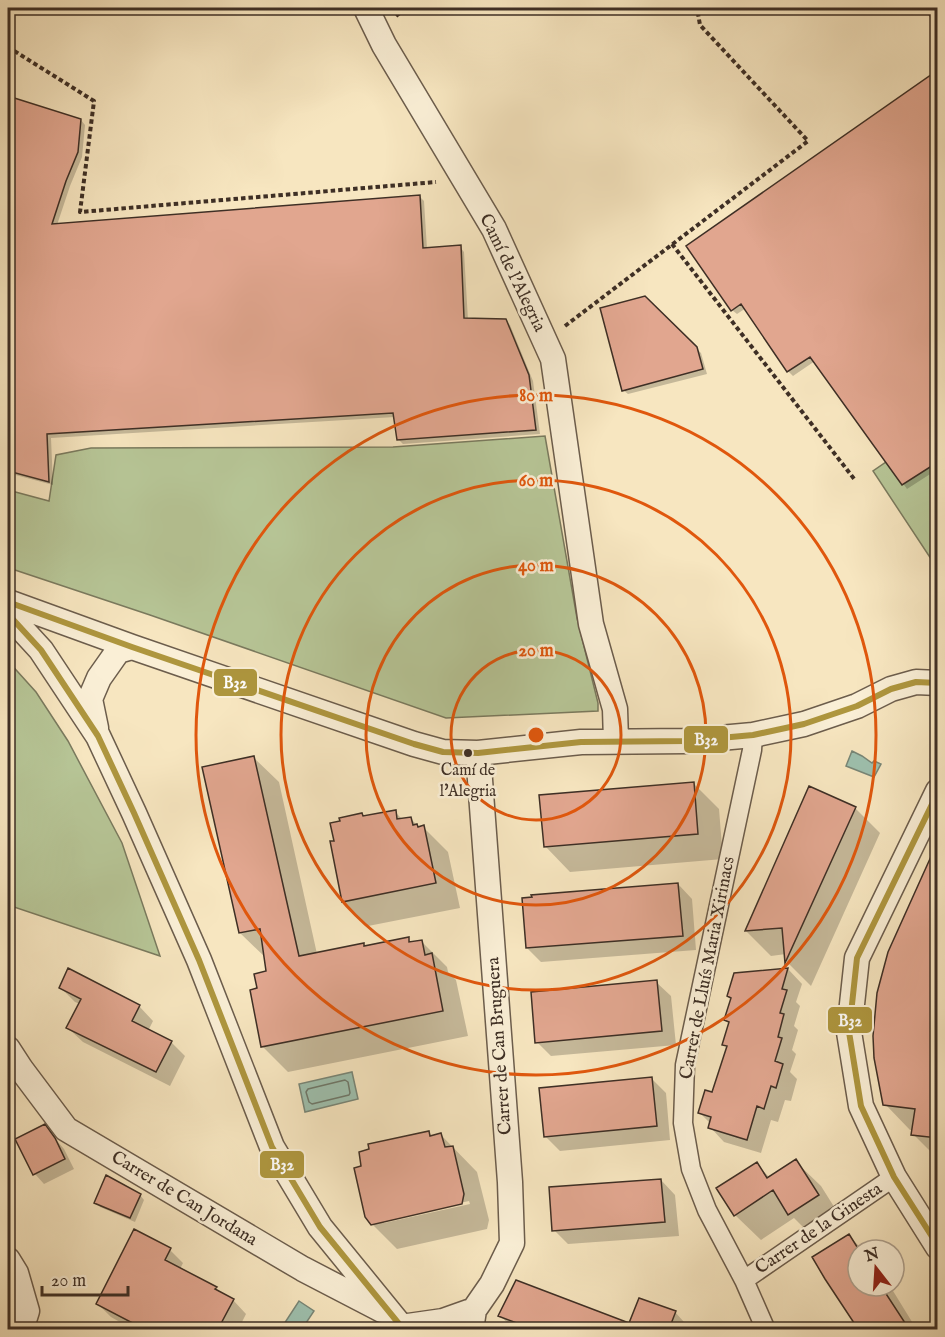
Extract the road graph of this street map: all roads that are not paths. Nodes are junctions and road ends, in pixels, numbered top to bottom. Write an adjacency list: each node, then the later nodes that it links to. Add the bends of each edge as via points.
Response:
1 (366, 8): 8 (street, Camí de l'Alegria, via 494,229 553,358 591,624 615,709)
2 (8, 602): 4 (street)
3 (8, 614): 7 (street, via 41,650)
4 (132, 648): 7 (street, via 118,651 90,699); 9 (street, via 414,744 443,752)
5 (938, 683): 6 (street, via 916,682 891,689 804,724)
6 (753, 735): 8 (street, via 687,741); 15 (street, Carrer de Lluís Maria Xirinacs, via 685,1065 683,1123 691,1169 707,1210)
7 (98, 736): 17 (street, via 199,960 272,1147 320,1227)
8 (616, 741): 9 (street)
9 (478, 753): 16 (street, Carrer de Can Bruguera, via 512,1243)
10 (938, 791): 12 (street, via 857,958 849,1032 861,1106)
11 (8, 1049): 17 (street, Carrer de Can Jordana, via 66,1129)
12 (894, 1178): 13 (street); 15 (street, Carrer de la Ginesta)
13 (938, 1247)
14 (8, 1260): 18 (street, via 27,1311)
15 (744, 1280): 19 (street, Carrer de Lluís Maria Xirinacs)
16 (473, 1320): 17 (street)
17 (398, 1323)
18 (21, 1329)
19 (766, 1329)

